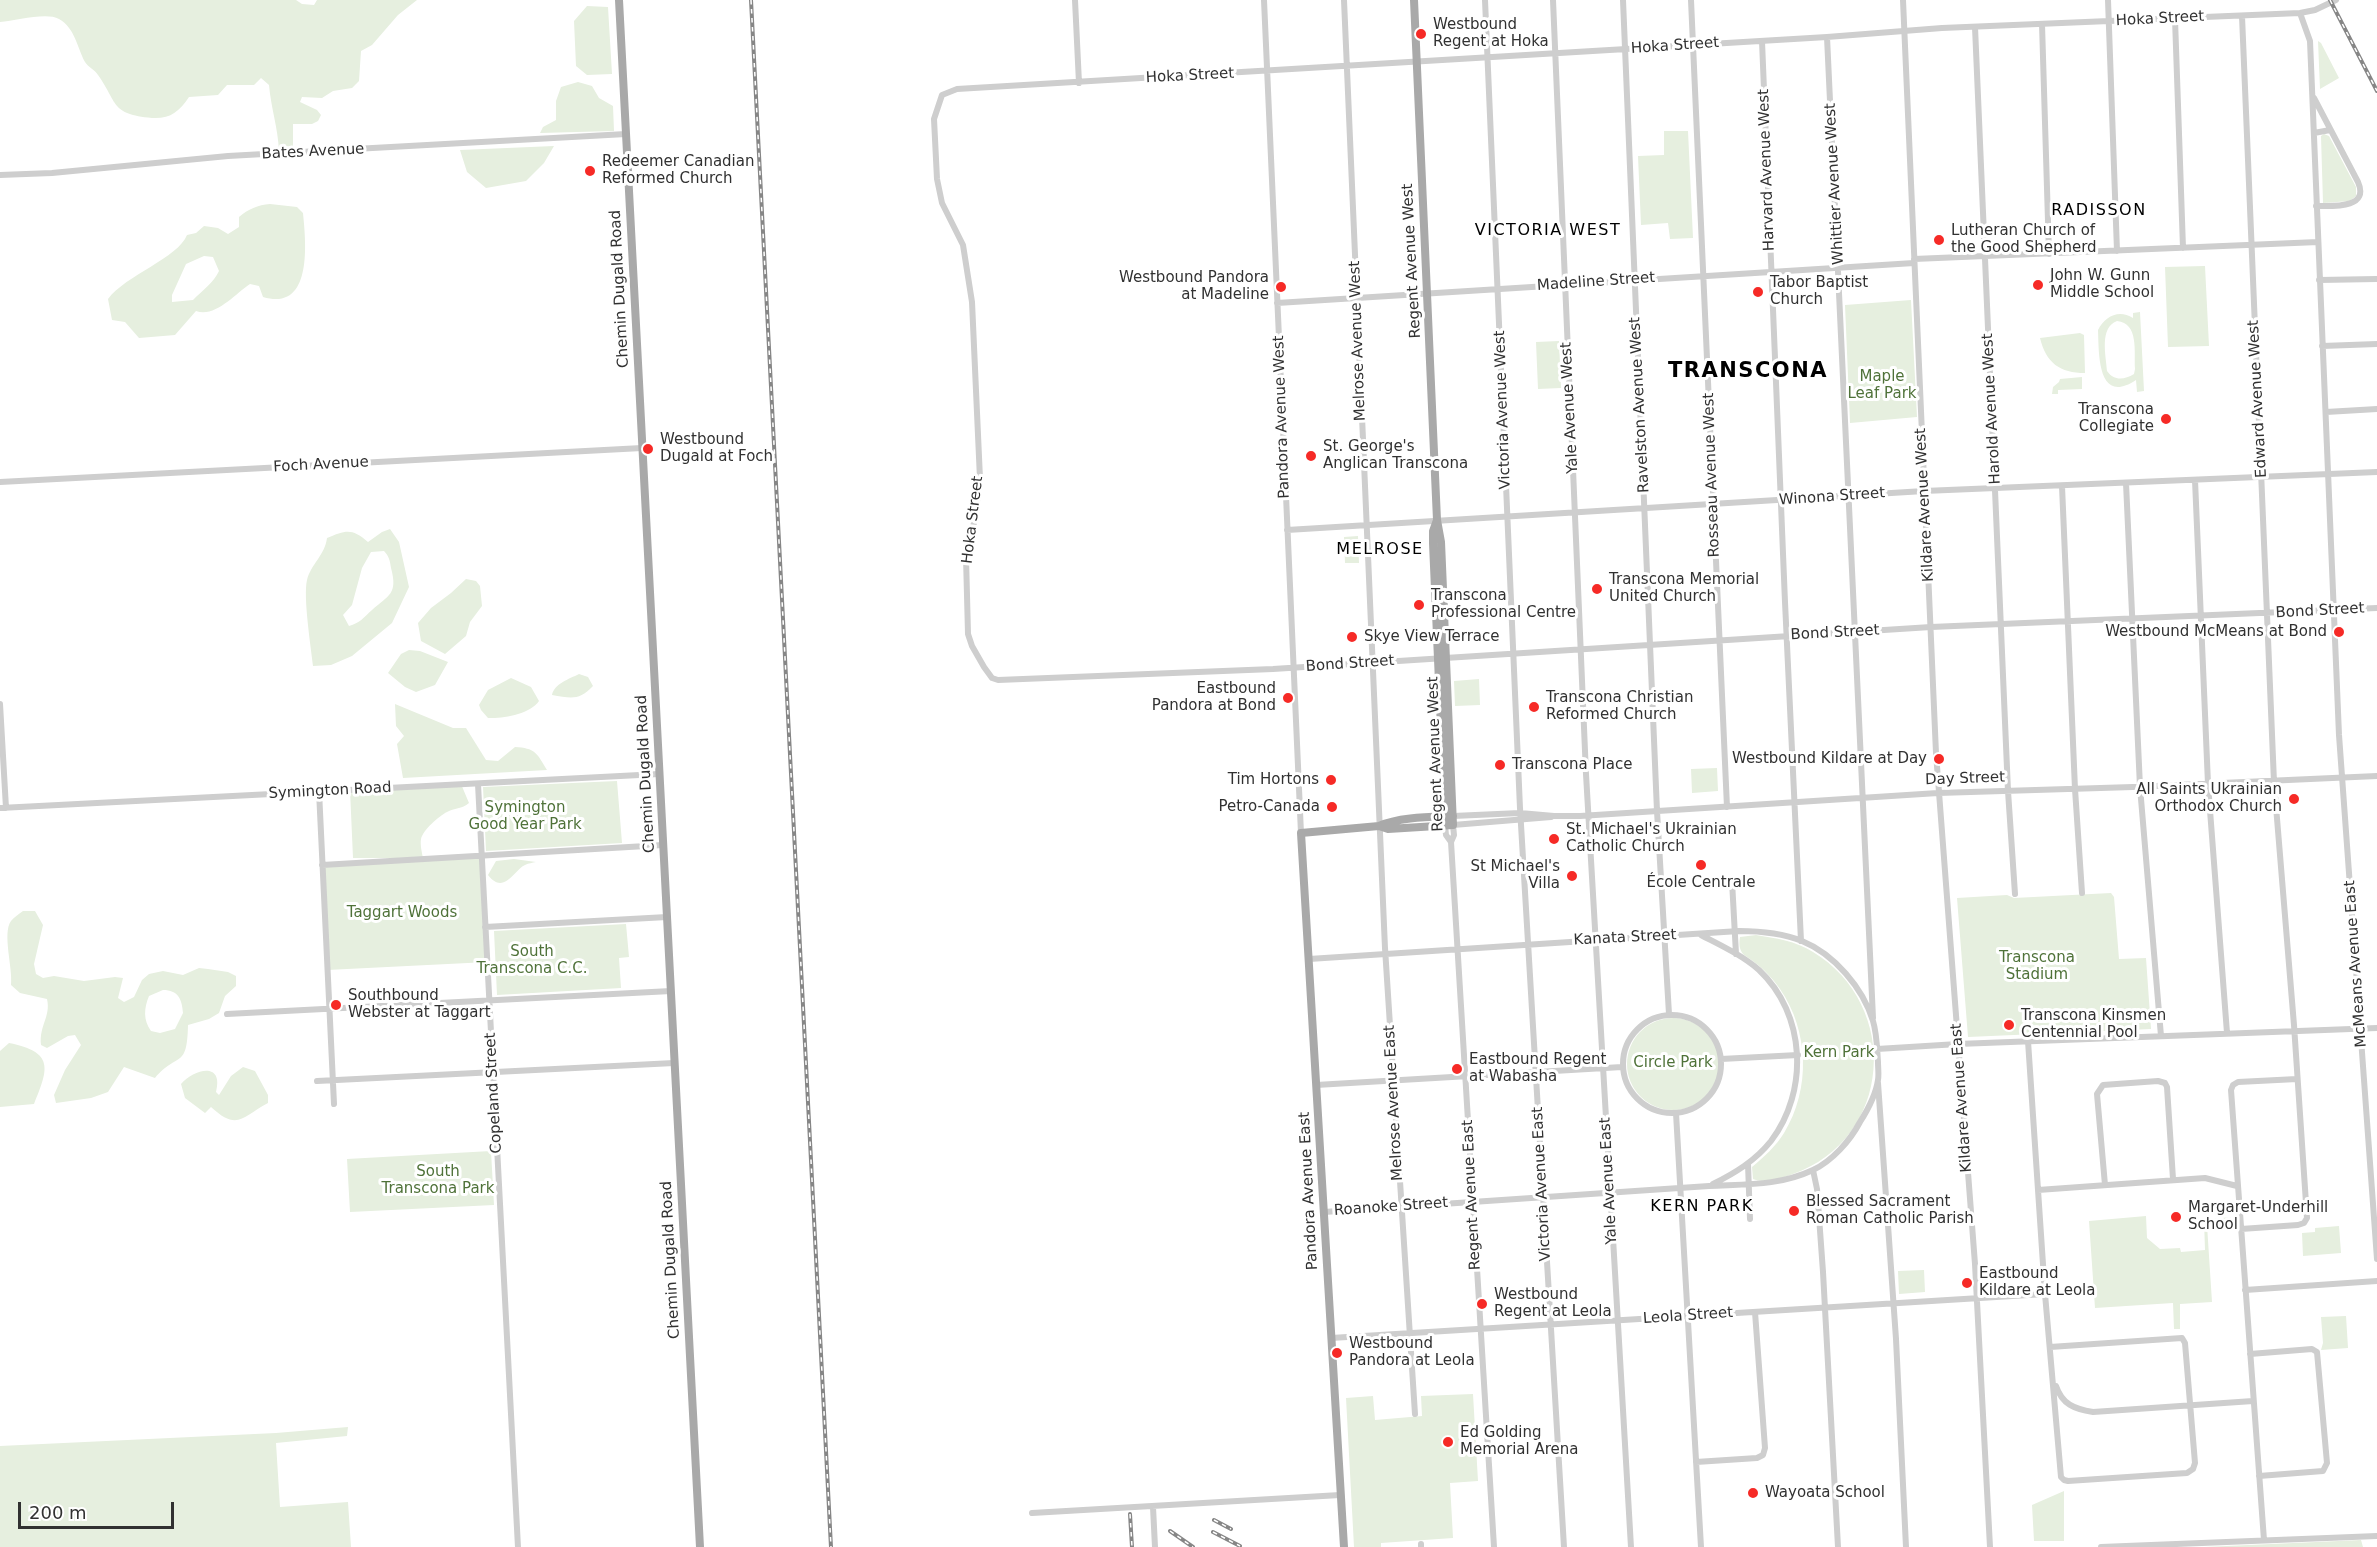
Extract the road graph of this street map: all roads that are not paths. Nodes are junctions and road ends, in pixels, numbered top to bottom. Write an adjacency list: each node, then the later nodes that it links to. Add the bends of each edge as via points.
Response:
1 (619, 0): 33 (main road, Chemin Dugald Road)
2 (1075, 0): 29 (street)
3 (1264, 0): 28 (street, Pandora Avenue West)
4 (1344, 0): 27 (street, Melrose Avenue West)
5 (1414, 0): 26 (main road, Regent Avenue West)
6 (1485, 0): 25 (street, Victoria Avenue West)
7 (1553, 0): 24 (street, Yale Avenue West)
8 (1623, 0): 23 (street, Ravelston Avenue West)
9 (1691, 0): 22 (street, Rosseau Avenue West)
10 (1903, 0): 19 (street, Kildare Avenue West)
11 (2108, 0): 16 (street)
12 (2336, 0): 13 (street, Hoka Street)
13 (2300, 13): 14 (street, Hoka Street); 30 (street, McMeans Avenue East, via 2310,41)
14 (2242, 16): 15 (street, Hoka Street); 37 (street, Edward Avenue West)
15 (2175, 19): 16 (street, Hoka Street); 38 (street)
16 (2109, 22): 17 (street, Hoka Street); 39 (street)
17 (2042, 24): 18 (street, Hoka Street); 40 (street)
18 (1975, 27): 19 (street, Hoka Street); 41 (street, Harold Avenue West)
19 (1904, 31): 20 (street, Hoka Street); 42 (street, Kildare Avenue West)
20 (1827, 37): 21 (street, Hoka Street); 43 (street, Whittier Avenue West)
21 (1762, 41): 22 (street, Hoka Street); 44 (street, Harvard Avenue West)
22 (1693, 45): 23 (street, Hoka Street); 45 (street, Rosseau Avenue West)
23 (1625, 49): 24 (street, Hoka Street); 47 (street, Ravelston Avenue West)
24 (1556, 54): 25 (street, Hoka Street); 49 (street, Yale Avenue West)
25 (1487, 58): 26 (street, Hoka Street); 50 (street, Victoria Avenue West)
26 (1417, 62): 27 (street, Hoka Street); 51 (main road, Regent Avenue West)
27 (1346, 67): 28 (street, Hoka Street); 52 (street, Melrose Avenue West)
28 (1267, 72): 29 (street, Hoka Street); 53 (street, Pandora Avenue West)
29 (1079, 83): 93 (street, Hoka Street, via 957,89 942,95 934,119 939,195 963,245 972,302 980,479 966,556 968,634 972,646 992,678 998,680)
30 (2312, 95): 31 (street); 32 (street, McMeans Avenue East)
31 (2330, 130): 32 (street); 35 (street, via 2361,193 2352,204)
32 (2314, 133): 35 (street, McMeans Avenue East)
33 (626, 134): 34 (street, Bates Avenue, via 228,156); 58 (main road, Chemin Dugald Road)
34 (0, 175)
35 (2316, 206): 36 (street, McMeans Avenue East)
36 (2318, 242): 37 (street, Madeline Street); 48 (street, McMeans Avenue East)
37 (2251, 246): 38 (street, Madeline Street); 61 (street, Edward Avenue West)
38 (2183, 248): 39 (street, Madeline Street)
39 (2117, 251): 40 (street, Madeline Street)
40 (2049, 254): 41 (street, Madeline Street)
41 (1985, 257): 42 (street, Madeline Street); 66 (street, Harold Avenue West)
42 (1914, 261): 43 (street, Madeline Street); 67 (street, Kildare Avenue West)
43 (1839, 266): 44 (street, Madeline Street); 68 (street, Whittier Avenue West)
44 (1771, 271): 45 (street, Madeline Street); 69 (street, Harvard Avenue West)
45 (1703, 276): 47 (street, Madeline Street); 70 (street, Rosseau Avenue West)
46 (2377, 279): 48 (street)
47 (1634, 280): 49 (street, Madeline Street); 71 (street, Ravelston Avenue West)
48 (2319, 280): 55 (street, McMeans Avenue East)
49 (1565, 284): 50 (street, Madeline Street); 72 (street, Yale Avenue West)
50 (1498, 288): 51 (street, Madeline Street); 73 (street, Victoria Avenue West)
51 (1427, 293): 52 (street, Madeline Street); 74 (main road, Regent Avenue West)
52 (1357, 297): 53 (street, Madeline Street); 75 (street, Melrose Avenue West)
53 (1277, 303): 76 (street, Pandora Avenue West)
54 (2377, 344): 55 (street)
55 (2322, 346): 57 (street, McMeans Avenue East)
56 (2377, 409): 57 (street)
57 (2326, 412): 60 (street, McMeans Avenue East)
58 (642, 448): 63 (street, Foch Avenue); 95 (main road, Chemin Dugald Road)
59 (2377, 472): 60 (street, Winona Street)
60 (2328, 474): 61 (street, Winona Street); 78 (street, McMeans Avenue East)
61 (2261, 477): 62 (street, Winona Street); 79 (street, Edward Avenue West)
62 (2195, 480): 64 (street, Winona Street); 80 (street)
63 (0, 482)
64 (2126, 483): 65 (street, Winona Street); 81 (street)
65 (2062, 486): 66 (street, Winona Street); 82 (street)
66 (1995, 488): 67 (street, Winona Street); 83 (street, Harold Avenue West)
67 (1924, 491): 68 (street, Winona Street); 84 (street, Kildare Avenue West)
68 (1849, 497): 69 (street, Winona Street); 85 (street, Whittier Avenue West)
69 (1781, 501): 70 (street, Winona Street); 86 (street, Harvard Avenue West)
70 (1713, 504): 71 (street, Winona Street); 87 (street, Rosseau Avenue West)
71 (1645, 507): 72 (street, Winona Street); 88 (street, Ravelston Avenue West)
72 (1575, 512): 73 (street, Winona Street); 89 (street, Yale Avenue West)
73 (1507, 516): 74 (street, Winona Street); 90 (street, Victoria Avenue West)
74 (1437, 520): 75 (street, Winona Street); 91 (main road, Regent Avenue West, via 1433,543)
75 (1365, 525): 76 (street, Winona Street); 92 (street, Melrose Avenue West)
76 (1287, 530): 93 (street, Pandora Avenue West)
77 (2377, 608): 78 (street, Bond Street)
78 (2334, 610): 79 (street, Bond Street); 97 (street, McMeans Avenue East)
79 (2266, 613): 80 (street, Bond Street); 98 (street, Edward Avenue West)
80 (2200, 616): 81 (street, Bond Street); 100 (street)
81 (2133, 619): 82 (street, Bond Street); 101 (street)
82 (2067, 622): 83 (street, Bond Street); 102 (street)
83 (2001, 624): 84 (street, Bond Street); 104 (street, Harold Avenue West)
84 (1931, 627): 85 (street, Bond Street); 105 (street, Kildare Avenue West)
85 (1854, 632): 86 (street, Bond Street); 106 (street, Whittier Avenue West)
86 (1786, 636): 87 (street, Bond Street); 107 (street, Harvard Avenue West)
87 (1719, 640): 88 (street, Bond Street); 108 (street, Rosseau Avenue West)
88 (1652, 645): 89 (street, Bond Street); 110 (street, Ravelston Avenue West)
89 (1580, 649): 90 (street, Bond Street); 111 (street, Yale Avenue West)
90 (1514, 653): 91 (street, Bond Street); 112 (street, Victoria Avenue West)
91 (1442, 658): 92 (street, Bond Street); 113 (main road, Regent Avenue West)
92 (1373, 662): 93 (street, Bond Street); 114 (street, Melrose Avenue West)
93 (1293, 667): 115 (street, Pandora Avenue West)
94 (0, 704): 109 (street)
95 (659, 774): 99 (street, Symington Road); 117 (main road, Chemin Dugald Road)
96 (2377, 776): 97 (street, Day Street)
97 (2342, 778): 98 (street, Day Street); 141 (street, McMeans Avenue East)
98 (2274, 782): 100 (street, Day Street); 143 (street, Edward Avenue West)
99 (478, 784): 103 (street, Symington Road); 118 (street, Copeland Street)
100 (2208, 784): 101 (street, Day Street); 144 (street)
101 (2140, 787): 102 (street, Day Street); 145 (street)
102 (2075, 789): 104 (street, Day Street); 121 (street)
103 (319, 791): 109 (street, Symington Road); 119 (street)
104 (2008, 791): 105 (street, Day Street); 122 (street, Harold Avenue West)
105 (1938, 793): 106 (street, Day Street); 147 (street, Kildare Avenue East)
106 (1861, 798): 107 (street, Day Street); 140 (street, Whittier Avenue West)
107 (1794, 803): 108 (street, Day Street); 129 (street, Harvard Avenue West)
108 (1727, 807): 110 (street, Day Street)
109 (3, 808)
110 (1657, 811): 111 (street, Day Street); 127 (street, Ravelston Avenue West)
111 (1588, 815): 112 (street, Day Street); 128 (street, Yale Avenue East)
112 (1521, 816): 113 (street, Day Street); 130 (street, Victoria Avenue East)
113 (1449, 821): 114 (main road, Day Street, via 1388,829); 116 (street, Regent Avenue West, via 1446,835)
114 (1379, 826): 115 (main road, Day Street); 132 (street, Melrose Avenue East)
115 (1301, 833): 134 (main road, Pandora Avenue East)
116 (1451, 842): 131 (street, Regent Avenue East)
117 (663, 845): 118 (street); 123 (main road, Chemin Dugald Road)
118 (482, 855): 119 (street); 124 (street, Copeland Street)
119 (322, 865): 137 (street)
120 (1731, 881): 125 (street)
121 (2082, 893)
122 (2015, 894)
123 (667, 917): 124 (street); 135 (main road, Chemin Dugald Road)
124 (485, 927): 136 (street, Copeland Street)
125 (1734, 931): 126 (street, Kanata Street); 129 (street, Kanata Street, via 1758,931); 133 (street)
126 (1700, 934): 127 (street, Kanata Street); 133 (street)
127 (1665, 936): 128 (street, Kanata Street); 139 (street, Ravelston Avenue West)
128 (1595, 940): 130 (street, Kanata Street); 153 (street, Yale Avenue East)
129 (1801, 941): 140 (street, Kanata Street, via 1835,963 1853,983)
130 (1528, 945): 131 (street, Kanata Street); 154 (street, Victoria Avenue East)
131 (1457, 949): 132 (street, Kanata Street); 156 (street, Regent Avenue East)
132 (1385, 953): 134 (street, Kanata Street); 159 (street, Melrose Avenue East)
133 (1736, 954): 149 (street, via 1761,972 1784,1004)
134 (1309, 959): 162 (main road, Pandora Avenue East)
135 (671, 991): 136 (street); 151 (main road, Chemin Dugald Road)
136 (489, 1000): 137 (street); 155 (street, Copeland Street)
137 (329, 1009): 138 (street); 158 (street)
138 (227, 1014)
139 (1669, 1014): 150 (street, via 1686,1016 1702,1025 1714,1038); 152 (street, via 1650,1019 1635,1031 1625,1047)
140 (1873, 1021): 148 (street, Kanata Street)
141 (2360, 1028): 142 (street); 143 (street); 181 (street, McMeans Avenue East)
142 (2377, 1028)
143 (2294, 1030): 144 (street); 157 (street, Edward Avenue West)
144 (2227, 1033): 145 (street)
145 (2161, 1036): 146 (street)
146 (2028, 1041): 147 (street); 173 (street)
147 (1958, 1044): 148 (street); 185 (street, Kildare Avenue East)
148 (1877, 1049): 161 (street, Roanoke Street)
149 (1798, 1055): 150 (street); 165 (street, via 1797,1079 1786,1115 1770,1142)
150 (1721, 1059): 164 (street, via 1720,1076 1711,1094 1695,1107)
151 (674, 1063): 155 (street); 211 (main road, Chemin Dugald Road)
152 (1622, 1067): 153 (street); 164 (street, via 1626,1084 1640,1101 1659,1112)
153 (1602, 1068): 154 (street); 174 (street, Yale Avenue East)
154 (1536, 1071): 156 (street); 175 (street, Victoria Avenue East)
155 (493, 1072): 158 (street); 210 (street, Copeland Street)
156 (1464, 1075): 159 (street); 176 (street, Regent Avenue East)
157 (2297, 1079): 171 (street, via 2233,1085); 180 (street, Edward Avenue West, via 2307,1218 2298,1224)
158 (333, 1080): 160 (street); 163 (street)
159 (1393, 1080): 162 (street); 177 (street, Melrose Avenue East)
160 (317, 1081)
161 (1878, 1081): 166 (street, Roanoke Street, via 1854,1133 1833,1156); 186 (street)
162 (1316, 1085): 178 (main road, Pandora Avenue East)
163 (334, 1104)
164 (1676, 1113): 172 (street)
165 (1748, 1164): 168 (street); 170 (street)
166 (1813, 1170): 168 (street, Roanoke Street, via 1776,1183); 187 (street)
167 (2173, 1179): 169 (street); 169 (street, via 2165,1083 2108,1085 2100,1087 2097,1094); 171 (street, via 2205,1178)
168 (1749, 1185): 170 (street, Roanoke Street); 179 (street)
169 (2105, 1185): 173 (street)
170 (1710, 1186): 172 (street, Roanoke Street)
171 (2238, 1186): 180 (street)
172 (1680, 1188): 174 (street, Roanoke Street); 189 (street)
173 (2038, 1190): 184 (street)
174 (1610, 1193): 175 (street, Roanoke Street); 190 (street, Yale Avenue East)
175 (1543, 1198): 176 (street, Roanoke Street); 191 (street, Victoria Avenue East)
176 (1472, 1202): 177 (street, Roanoke Street); 192 (street, Regent Avenue East)
177 (1400, 1207): 178 (street, Roanoke Street); 193 (street, Melrose Avenue East)
178 (1324, 1212): 194 (main road, Pandora Avenue East)
179 (1750, 1219)
180 (2241, 1229): 183 (street)
181 (2377, 1259)
182 (2377, 1281): 183 (street)
183 (2245, 1290): 196 (street)
184 (2045, 1294): 185 (street, Leola Street); 195 (street)
185 (1977, 1299): 186 (street, Leola Street); 220 (street, Kildare Avenue East)
186 (1893, 1303): 187 (street, Leola Street); 219 (street)
187 (1825, 1308): 188 (street, Leola Street); 218 (street)
188 (1755, 1311): 189 (street, Leola Street); 201 (street, via 1763,1455)
189 (1688, 1316): 190 (street, Leola Street); 201 (street)
190 (1617, 1320): 191 (street, Leola Street); 216 (street, Yale Avenue East)
191 (1550, 1324): 192 (street, Leola Street); 215 (street, Victoria Avenue East)
192 (1480, 1329): 193 (street, Leola Street); 214 (street, Regent Avenue East)
193 (1409, 1333): 194 (street, Leola Street); 200 (street, Melrose Avenue East)
194 (1331, 1338): 203 (main road, Pandora Avenue East)
195 (2050, 1347): 197 (street); 199 (street, via 2182,1338)
196 (2250, 1354): 198 (street); 202 (street, via 2312,1349 2317,1352 2327,1463 2323,1471)
197 (2053, 1379): 199 (street, via 2066,1404 2077,1409 2093,1412); 199 (street, via 2060,1473 2064,1480 2188,1472 2194,1463)
198 (2253, 1401): 199 (street); 202 (street)
199 (2190, 1406)
200 (1415, 1414)
201 (1696, 1462): 217 (street)
202 (2259, 1476): 207 (street)
203 (1340, 1495): 204 (street); 213 (main road, Pandora Avenue East)
204 (1152, 1507): 205 (street); 212 (street)
205 (1032, 1513)
206 (2377, 1536): 207 (street)
207 (2264, 1540): 208 (street)
208 (2196, 1545): 209 (street)
209 (2131, 1546): 221 (street)
210 (518, 1547)
211 (700, 1547)
212 (1155, 1547)
213 (1344, 1547)
214 (1494, 1547)
215 (1564, 1547)
216 (1631, 1547)
217 (1701, 1547)
218 (1838, 1547)
219 (1906, 1547)
220 (1990, 1547)
221 (2101, 1547)

